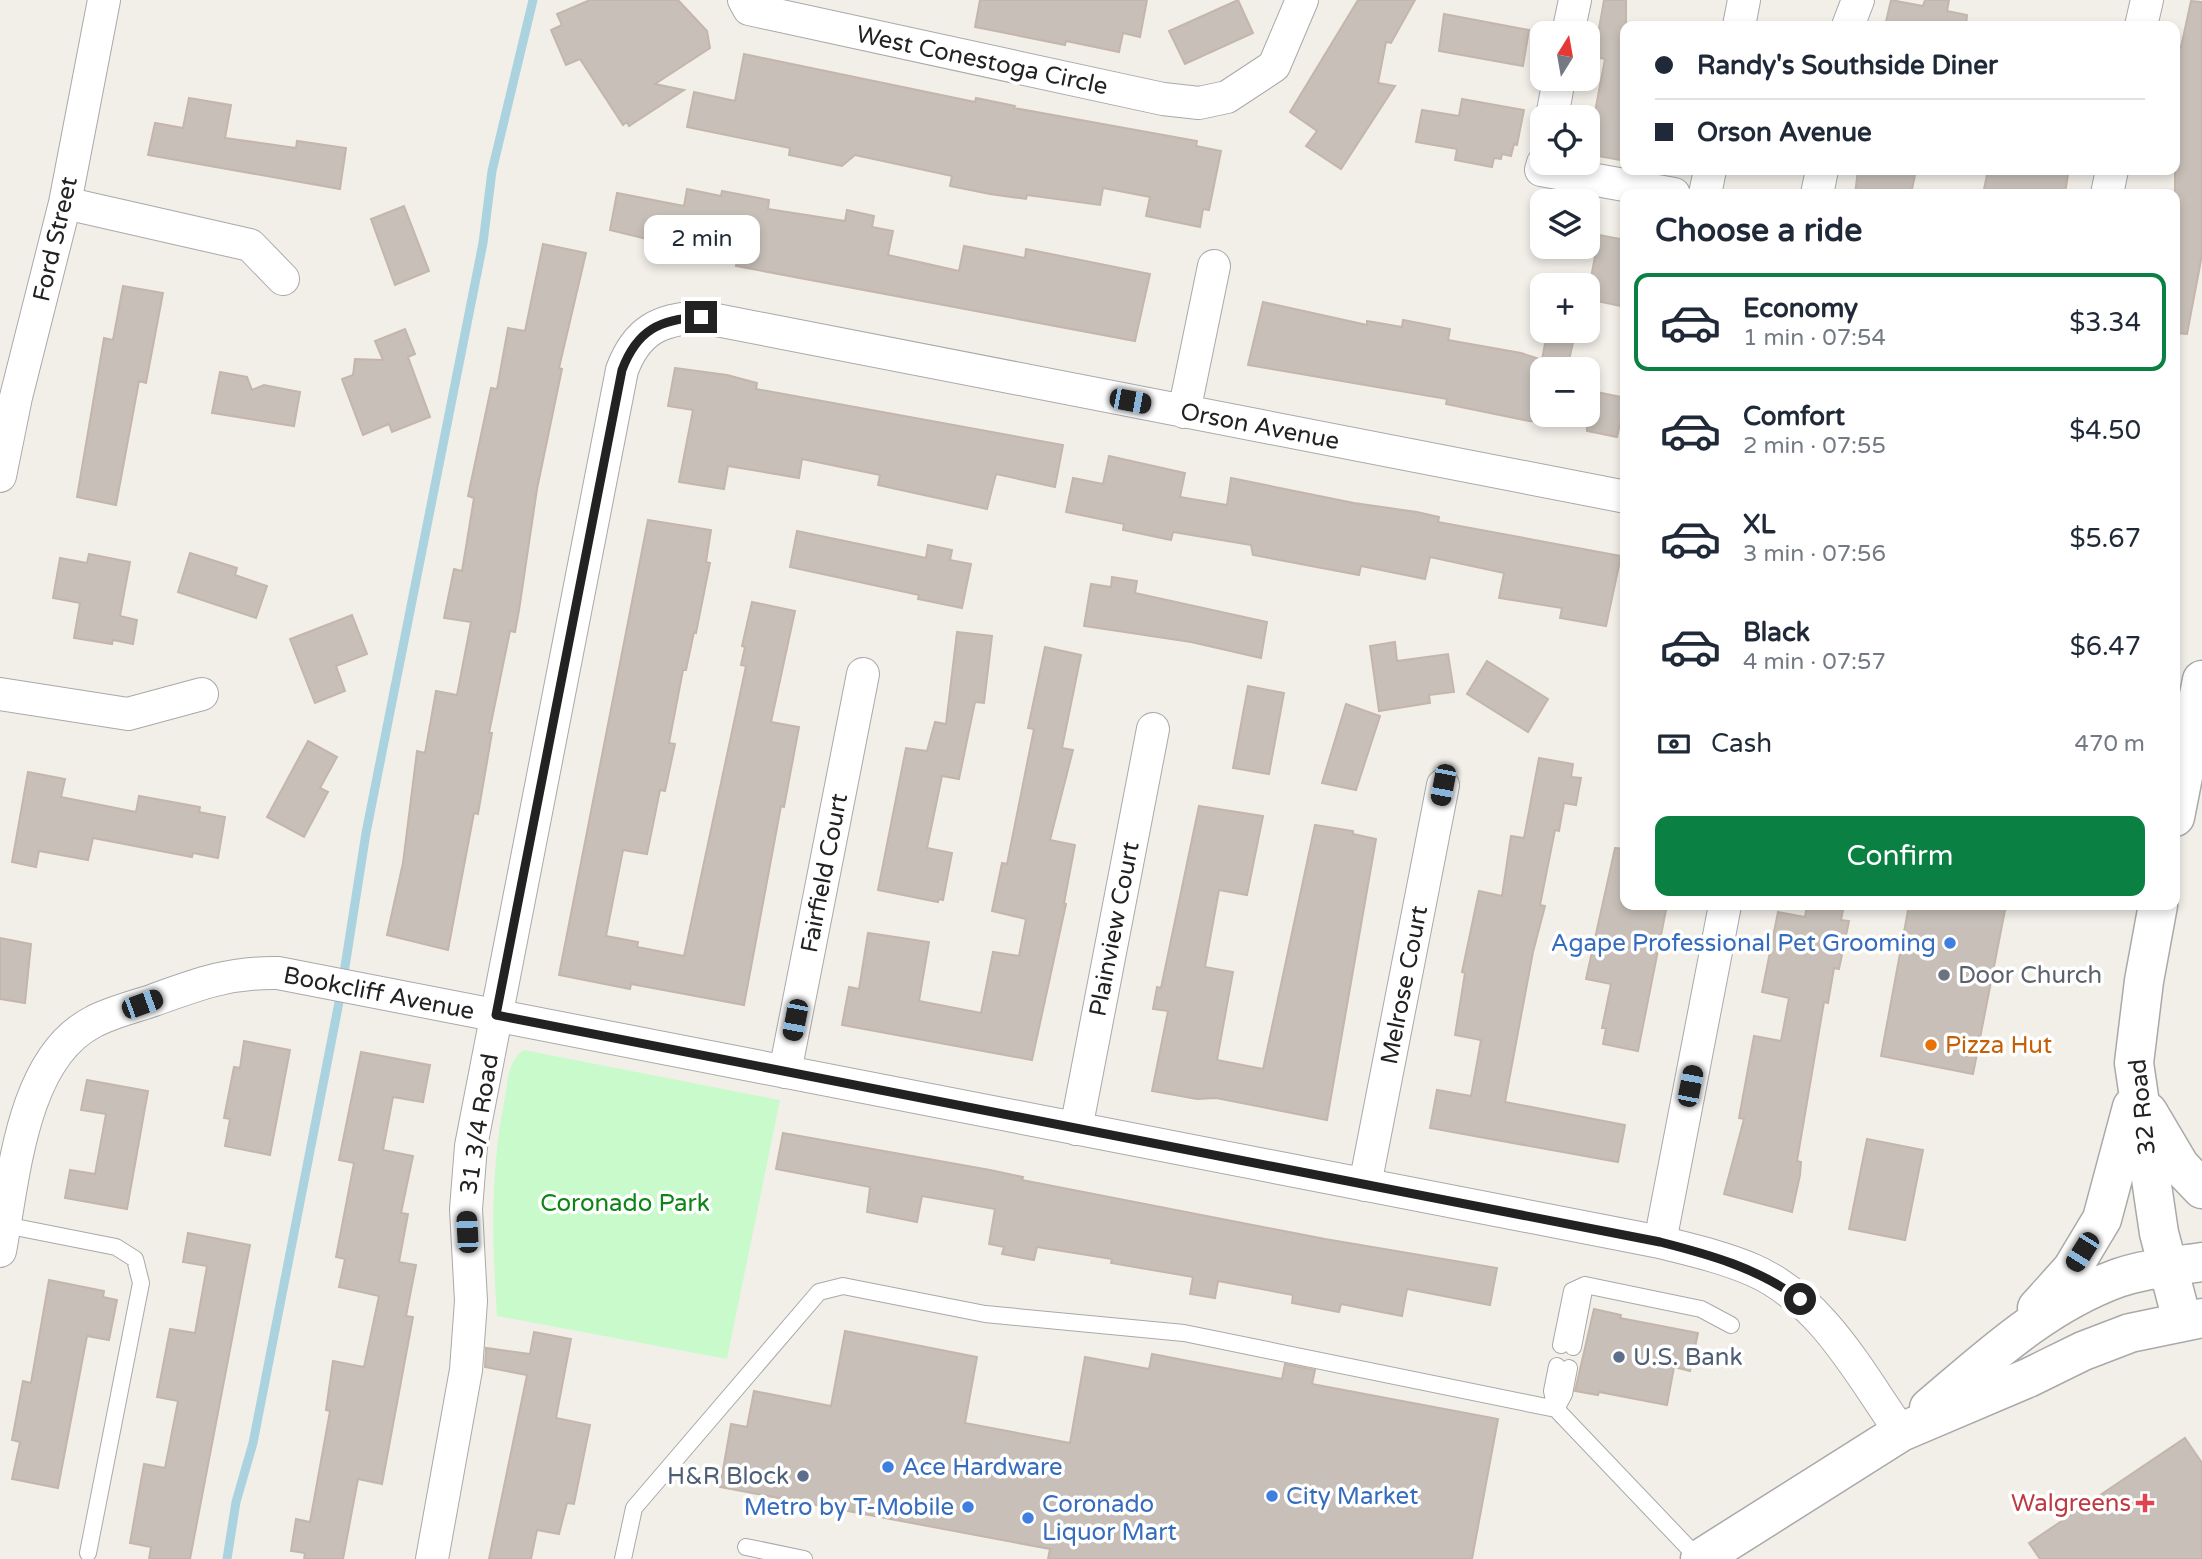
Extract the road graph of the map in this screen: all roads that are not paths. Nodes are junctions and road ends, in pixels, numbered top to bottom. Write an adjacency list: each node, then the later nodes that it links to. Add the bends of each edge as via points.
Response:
1 (104, 0): 14 (street, Ford Street)
2 (744, 0): 3 (street, West Conestoga Circle, via 749,9 1199,103 1227,97 1274,66)
3 (1302, 0)
4 (1575, 0): 8 (street)
5 (1744, 0): 9 (street)
6 (1858, 0): 10 (street)
7 (2147, 0): 11 (street)
8 (1571, 21)
9 (1740, 21)
10 (1850, 21)
11 (2142, 21)
12 (1584, 175): 13 (street)
13 (1650, 189)
14 (65, 203): 16 (street, via 250,245); 19 (street, Ford Street)
15 (1214, 265): 18 (street)
16 (283, 279)
17 (649, 330): 18 (street, Orson Avenue, via 673,318 701,317); 30 (street, 31 3/4 Road, via 630,350 622,370)
18 (1184, 412): 20 (street, Orson Avenue)
19 (0, 476)
20 (1620, 496)
21 (863, 674): 31 (street, Fairfield Court)
22 (2202, 680): 27 (street)
23 (0, 694): 24 (street, via 128,714)
24 (202, 694)
25 (1153, 729): 33 (street, Plainview Court)
26 (1443, 785): 34 (street, Melrose Court)
27 (2180, 792)
28 (1724, 910): 37 (street)
29 (2157, 910): 32 (street, 32 Road, via 2138,1020)
30 (496, 1015): 31 (street, Bookcliff Avenue); 36 (street, Bookcliff Avenue, via 278,973 243,972 93,1022 71,1037 36,1084); 49 (street, 31 3/4 Road, via 471,1146 467,1196 471,1301 463,1399)
31 (785, 1072): 33 (street, Bookcliff Avenue)
32 (2136, 1091): 35 (street, via 2180,1166); 38 (street, 32 Road, via 2159,1233); 41 (street, via 2102,1219 2072,1269)
33 (1076, 1129): 34 (street, Bookcliff Avenue)
34 (1366, 1185): 37 (street, Bookcliff Avenue)
35 (2202, 1189)
36 (3, 1238): 47 (lane, via 116,1247 135,1259 141,1283)
37 (1660, 1242): 45 (street, Bookcliff Avenue, via 1726,1259 1800,1299 1836,1339)
38 (2185, 1264): 39 (street, 32 Road); 41 (street, 32 Road, via 2120,1278 2074,1297)
39 (2192, 1319): 45 (street, 32 Road, via 2130,1333 2083,1351)
40 (1731, 1325): 42 (lane, via 1701,1309 1585,1285 1572,1291)
41 (2007, 1341): 45 (street, 32 Road)
42 (1567, 1346)
43 (1563, 1367): 44 (lane, via 1564,1394)
44 (1556, 1409): 50 (lane, via 1184,1333 985,1314 843,1286 819,1292 634,1508); 51 (lane)
45 (1901, 1432): 51 (street, 32 Road)
46 (746, 1547): 48 (lane)
47 (88, 1553)
48 (793, 1558)
49 (432, 1559)
50 (623, 1559)
51 (1700, 1559)

